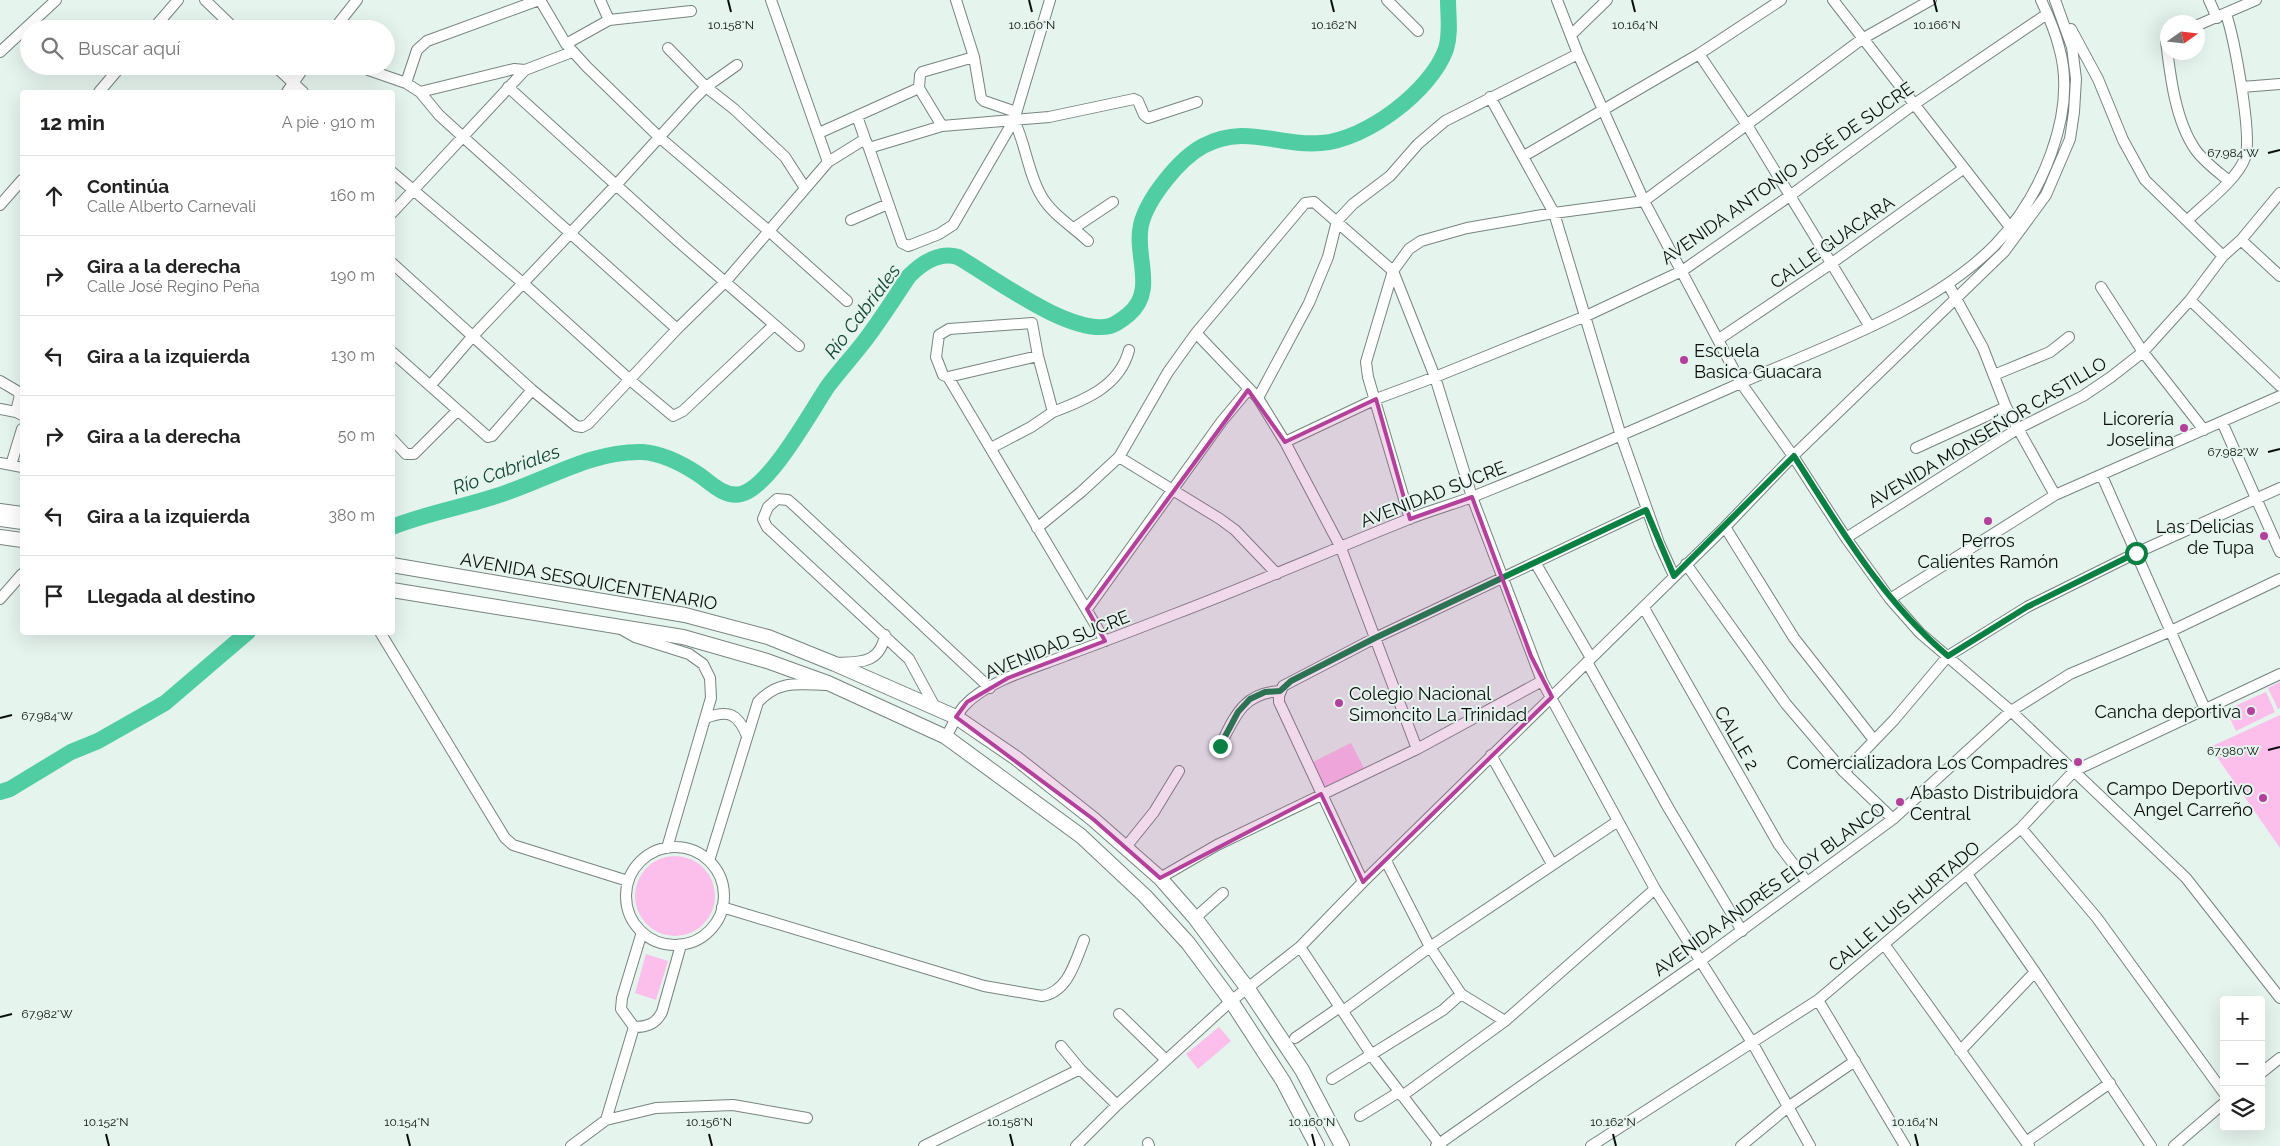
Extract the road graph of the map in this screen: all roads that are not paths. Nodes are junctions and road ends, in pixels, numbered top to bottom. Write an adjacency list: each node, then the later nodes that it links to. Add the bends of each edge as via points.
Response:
1 (56, 0): 23 (street)
2 (178, 0): 24 (street)
3 (205, 0): 25 (street)
4 (357, 0): 26 (street)
5 (540, 0): 33 (street); 47 (street, via 427,41 417,50)
6 (600, 0): 27 (street)
7 (771, 0): 65 (street)
8 (956, 0): 38 (street)
9 (1050, 0): 62 (street)
10 (1387, 0): 29 (street)
11 (1557, 0): 31 (street)
12 (1608, 0): 31 (street)
13 (1781, 0): 37 (street)
14 (1833, 0): 32 (street)
15 (1931, 0): 32 (street)
16 (2040, 0): 21 (street, AVENIDAD SUCRE)
17 (2209, 0): 22 (street)
18 (2256, 0): 22 (street)
19 (2056, 2): 87 (street, via 2098,79 2145,180); 105 (street, via 2072,48 2076,79 2070,139 2046,195 2026,223 2004,252)
20 (691, 11): 27 (street)
21 (2047, 14): 59 (street, AVENIDA ANTONIO JOSÉ DE SUCRE); 89 (street, AVENIDAD SUCRE, via 2060,50 2064,104 2052,154 2034,192)
22 (2221, 16): 28 (street); 51 (street)
23 (34, 20)
24 (161, 20)
25 (226, 20)
26 (341, 20)
27 (608, 20): 33 (street)
28 (2205, 22)
29 (1418, 31)
30 (20, 33): 35 (street)
31 (1571, 35): 36 (street)
32 (1862, 39): 59 (street); 63 (street)
33 (569, 48): 41 (street); 67 (street)
34 (668, 48): 50 (street)
35 (0, 52)
36 (1578, 54): 57 (street); 60 (street)
37 (1699, 54): 60 (street); 63 (street)
38 (974, 57): 52 (street, via 922,72); 62 (street, via 981,98)
39 (2168, 60): 73 (street, via 2189,139 2202,158)
40 (737, 65): 50 (street)
41 (525, 70): 49 (street); 56 (street, via 514,69)
42 (113, 75): 53 (street)
43 (284, 75): 46 (street)
44 (298, 75): 46 (street)
45 (383, 75): 47 (street)
46 (292, 83): 54 (street); 55 (street)
47 (406, 83): 56 (street)
48 (2280, 84): 51 (street)
49 (508, 87): 66 (street); 75 (street)
50 (706, 87): 67 (street); 76 (street, via 785,157)
51 (2242, 87): 73 (street, via 2247,150 2243,163)
52 (919, 88): 61 (street); 64 (street)
53 (101, 90)
54 (288, 90)
55 (301, 90)
56 (420, 92): 66 (street)
57 (1490, 97): 69 (street); 88 (street, via 1445,121 1418,144 1390,176 1353,204)
58 (1197, 102): 62 (street, via 1148,118 1134,99 1049,118)
59 (1913, 105): 71 (street); 79 (street, AVENIDA ANTONIO JOSÉ DE SUCRE)
60 (1604, 109): 69 (street); 80 (street)
61 (857, 116): 65 (street); 68 (street)
62 (1015, 116): 64 (street); 82 (street, via 954,225 939,234 905,245 900,240); 90 (street, via 1043,199)
63 (1747, 125): 79 (street); 80 (street)
64 (942, 126): 68 (street)
65 (818, 134): 70 (street)
66 (462, 136): 77 (street); 92 (street)
67 (658, 136): 75 (street); 91 (street)
68 (867, 144): 70 (street); 82 (street)
69 (1524, 156): 85 (street)
70 (828, 162): 76 (street)
71 (1963, 170): 89 (street); 96 (street, CALLE GUACARA)
72 (395, 175): 77 (street)
73 (2229, 181): 87 (street)
74 (20, 182): 83 (street)
75 (616, 186): 92 (street); 101 (street)
76 (805, 188): 91 (street)
77 (414, 191): 84 (street); 102 (street)
78 (2280, 193): 94 (street, AVENIDA MONSEÑOR CASTILLO)
79 (1791, 195): 96 (street); 99 (street, AVENIDA ANTONIO JOSÉ DE SUCRE)
80 (1644, 201): 85 (street); 99 (street)
81 (1113, 202): 90 (street)
82 (888, 204): 86 (street)
83 (0, 205)
84 (395, 210)
85 (1554, 213): 98 (street, via 1421,241 1409,249); 108 (street)
86 (851, 220)
87 (2188, 220): 95 (street)
88 (1337, 221): 98 (street); 112 (street, via 1314,202 1305,203); 132 (street, via 1328,257 1309,303)
89 (2010, 227): 103 (street, AVENIDAD SUCRE, via 1994,246)
90 (1074, 228): 93 (street)
91 (770, 232): 101 (street); 107 (street)
92 (570, 234): 102 (street); 111 (street)
93 (1088, 240)
94 (2240, 240): 95 (street, AVENIDA MONSEÑOR CASTILLO); 100 (street)
95 (2223, 256): 106 (street, AVENIDA MONSEÑOR CASTILLO)
96 (1832, 263): 110 (street); 115 (street, CALLE GUACARA)
97 (395, 266): 113 (street)
98 (1394, 271): 123 (street); 133 (street, via 1366,362)
99 (1682, 271): 108 (street, AVENIDA ANTONIO JOSÉ DE SUCRE); 115 (street)
100 (2280, 276)
101 (726, 282): 109 (street); 111 (street)
102 (524, 284): 113 (street); 124 (street)
103 (1946, 286): 105 (street); 110 (street, AVENIDAD SUCRE)
104 (2101, 288): 118 (street)
105 (1956, 298): 121 (street); 148 (street)
106 (2190, 300): 118 (street, AVENIDA MONSEÑOR CASTILLO); 128 (street)
107 (847, 301)
108 (1586, 316): 123 (street, AVENIDA ANTONIO JOSÉ DE SUCRE); 143 (street)
109 (774, 325): 116 (street); 124 (street, via 677,416 670,415)
110 (1870, 327): 126 (street, AVENIDAD SUCRE)
111 (677, 329): 124 (street)
112 (1196, 333): 130 (street); 149 (street, via 1168,372)
113 (472, 337): 127 (street); 129 (street)
114 (2069, 337): 121 (street, via 2050,352)
115 (1719, 339): 126 (street)
116 (799, 346)
117 (1129, 350): 137 (street, via 1114,379 1100,391)
118 (2143, 352): 140 (street, AVENIDA MONSEÑOR CASTILLO, via 2083,396); 141 (street)
119 (395, 355): 127 (street)
120 (1038, 356): 122 (street); 122 (street, via 1032,323 949,329 939,335 936,356 943,375); 137 (street)
121 (1994, 375): 134 (street)
122 (948, 377): 146 (street)
123 (1436, 378): 133 (street, AVENIDA ANTONIO JOSÉ DE SUCRE); 156 (street)
124 (630, 380): 129 (street, via 582,427 576,426)
125 (0, 381): 138 (street, via 20,395)
126 (1742, 383): 143 (street, AVENIDAD SUCRE); 148 (street)
127 (430, 386): 136 (street)
128 (2280, 386)
129 (532, 390): 136 (street, via 490,437)
130 (1248, 390): 132 (street); 154 (street)
131 (2280, 396): 139 (street)
132 (1258, 398): 145 (street)
133 (1376, 399): 145 (street, AVENIDA ANTONIO JOSÉ DE SUCRE); 162 (street)
134 (2006, 407): 140 (street); 147 (street)
135 (0, 409): 138 (street)
136 (457, 411): 144 (street, via 414,454 406,454)
137 (1053, 412): 146 (street, via 1031,428)
138 (20, 413)
139 (2222, 422): 141 (street); 157 (street)
140 (2020, 428): 155 (street); 167 (street, AVENIDA MONSEÑOR CASTILLO)
141 (2204, 430): 152 (street)
142 (20, 433): 150 (street)
143 (1621, 436): 156 (street, AVENIDAD SUCRE); 159 (street)
144 (395, 442)
145 (1285, 442): 169 (street)
146 (992, 448): 165 (street)
147 (1916, 448)
148 (1794, 456): 164 (street); 167 (street)
149 (1119, 457): 154 (street); 165 (street)
150 (5, 464): 151 (street)
151 (20, 467)
152 (2102, 476): 155 (street); 171 (street)
153 (2280, 488): 157 (street)
154 (1171, 491): 175 (street, via 1235,530); 184 (street)
155 (2054, 495): 182 (street)
156 (1472, 497): 162 (street, AVENIDAD SUCRE); 178 (street)
157 (2256, 499): 170 (street); 171 (street)
158 (0, 509): 160 (street)
159 (1646, 510): 172 (street); 177 (street)
160 (20, 512)
161 (0, 519): 163 (main road)
162 (1410, 519): 169 (street, AVENIDAD SUCRE)
163 (20, 522)
164 (1726, 526): 173 (street); 207 (street, via 1794,638)
165 (1037, 528): 184 (street)
166 (0, 537): 168 (main road)
167 (1846, 538): 182 (street)
168 (20, 540)
169 (1341, 548): 175 (street, AVENIDAD SUCRE); 189 (street)
170 (2280, 552)
171 (2136, 553): 186 (street); 191 (street, via 2027,607)
172 (1536, 564): 178 (street); 192 (street)
173 (1686, 564): 177 (street); 213 (street, via 1786,704)
174 (395, 566): 193 (main road, AVENIDA SESQUICENTENARIO, via 685,615 768,638)
175 (1277, 574): 190 (street, AVENIDAD SUCRE)
176 (20, 576): 181 (street)
177 (1674, 576): 183 (street)
178 (1501, 579): 189 (street); 195 (street)
179 (2280, 579): 186 (street, AVENIDA ANDRÉS ELOY BLANCO)
180 (395, 590): 185 (main road)
181 (0, 599)
182 (1890, 599): 191 (street, via 1920,633)
183 (1644, 608): 192 (street); 227 (street, CALLE 2, via 1779,845)
184 (1087, 609): 190 (street)
185 (616, 626): 196 (main road, via 683,637); 204 (street, via 635,637 689,654 703,664 710,678 711,698)
186 (2171, 630): 201 (street); 202 (street, AVENIDA ANDRÉS ELOY BLANCO, via 2070,674)
187 (382, 635): 225 (street, via 505,838 513,845)
188 (885, 635): 193 (street, via 883,644 872,658 863,662); 197 (street, via 766,527 762,518 777,499 788,500 796,507); 200 (street, via 909,659)
189 (1375, 638): 198 (street, via 1291,681); 209 (street)
190 (1105, 641): 197 (street, AVENIDAD SUCRE)
191 (1948, 656): 202 (street); 207 (street)
192 (1589, 660): 199 (street); 232 (street, via 1669,809)
193 (834, 664): 200 (main road, AVENIDA SESQUICENTENARIO)
194 (2280, 674): 201 (street, CALLE LUIS HURTADO)
195 (1542, 682): 199 (street); 209 (street)
196 (833, 685): 205 (street, via 782,685 768,692 758,702); 206 (main road)
197 (990, 688): 203 (street, AVENIDAD SUCRE, via 967,702)
198 (1280, 691): 208 (street, via 1265,692 1250,699 1238,712); 214 (street, via 1279,702)
199 (1552, 698): 210 (street); 216 (street)
200 (935, 707): 203 (main road, AVENIDA SESQUICENTENARIO)
201 (2205, 709): 212 (street, CALLE LUIS HURTADO)
202 (2012, 712): 212 (street); 215 (street, AVENIDA ANDRÉS ELOY BLANCO)
203 (956, 717): 206 (street, AVENIDAD SUCRE); 219 (main road, AVENIDA SESQUICENTENARIO, via 1024,764)
204 (706, 718): 205 (street, via 726,713 735,716); 218 (street)
205 (747, 736): 220 (street)
206 (946, 737): 245 (main road, via 1081,836 1188,943)
207 (1874, 740): 213 (street)
208 (1220, 746)
209 (1417, 749): 214 (street)
210 (1491, 755): 221 (street); 222 (street)
211 (1178, 771): 219 (street, via 1154,812)
212 (2074, 771): 217 (street, CALLE LUIS HURTADO); 243 (street, via 2186,878)
213 (1844, 772): 215 (street)
214 (1321, 794): 224 (street, via 1217,845); 226 (street)
215 (1893, 819): 227 (street, AVENIDA ANDRÉS ELOY BLANCO)
216 (1618, 821): 222 (street); 228 (street)
217 (2021, 828): 223 (street, CALLE LUIS HURTADO); 262 (street, via 2097,918)
218 (668, 848): 220 (street, via 692,850); 225 (street, via 647,856 635,867)
219 (1125, 848): 224 (main road, AVENIDA SESQUICENTENARIO)
220 (708, 861): 230 (street, via 717,870 723,885)
221 (1386, 861): 226 (street); 238 (street)
222 (1552, 864): 238 (street)
223 (1967, 874): 235 (street, CALLE LUIS HURTADO); 240 (street)
224 (1160, 878): 231 (main road, AVENIDA SESQUICENTENARIO)
225 (628, 881): 233 (street, via 629,913)
226 (1362, 882): 237 (street)
227 (1807, 882): 232 (street, AVENIDA ANDRÉS ELOY BLANCO)
228 (1655, 889): 239 (street); 248 (street)
229 (1223, 893): 231 (street)
230 (722, 907): 234 (street, via 984,986 1042,996 1063,987); 236 (street, via 710,931 696,941)
231 (1195, 918): 241 (main road, AVENIDA SESQUICENTENARIO)
232 (1742, 930): 239 (street, AVENIDA ANDRÉS ELOY BLANCO)
233 (642, 932): 236 (street, via 664,944); 249 (street, via 621,1009)
234 (1084, 940)
235 (1884, 944): 244 (street, CALLE LUIS HURTADO); 253 (street)
236 (681, 945): 249 (street, via 658,1020 645,1027)
237 (1300, 947): 241 (street); 246 (street)
238 (1430, 947): 242 (street); 246 (street)
239 (1700, 961): 251 (street); 271 (street, AVENIDA ANDRÉS ELOY BLANCO)
240 (2035, 972): 253 (street); 261 (street)
241 (1248, 989): 245 (street); 276 (main road, AVENIDA SESQUICENTENARIO, via 1302,1070)
242 (1461, 994): 248 (street); 254 (street, via 1443,1010)
243 (2280, 998)
244 (1818, 1000): 251 (street, CALLE LUIS HURTADO); 257 (street)
245 (1231, 1001): 256 (street); 275 (main road, via 1284,1082)
246 (1341, 1009): 250 (street); 254 (street)
247 (1119, 1014): 256 (street)
248 (1505, 1021): 263 (street)
249 (634, 1027): 269 (street)
250 (1295, 1038)
251 (1753, 1044): 266 (street); 277 (street, CALLE LUIS HURTADO)
252 (1061, 1046): 258 (street)
253 (1960, 1050): 270 (street)
254 (1370, 1053): 260 (street); 263 (street)
255 (2280, 1058): 259 (street)
256 (1166, 1060): 264 (street)
257 (1855, 1061): 266 (street); 280 (street)
258 (1080, 1069): 264 (street); 273 (street)
259 (2265, 1070)
260 (1332, 1078)
261 (2110, 1083): 270 (street); 281 (street)
262 (2220, 1087)
263 (1400, 1094): 267 (street); 271 (street)
264 (1117, 1105): 274 (street)
265 (2220, 1106): 282 (street)
266 (1788, 1107): 278 (street); 279 (street)
267 (1360, 1116)
268 (807, 1118): 269 (street, via 733,1105 706,1105 656,1108)
269 (606, 1120): 272 (street)
270 (2027, 1144)
271 (1439, 1145)
272 (571, 1146)
273 (924, 1146)
274 (1076, 1146)
275 (1317, 1146)
276 (1342, 1146)
277 (1591, 1146)
278 (1741, 1146)
279 (1810, 1146)
280 (1905, 1146)
281 (2150, 1146)
282 (2174, 1146)

